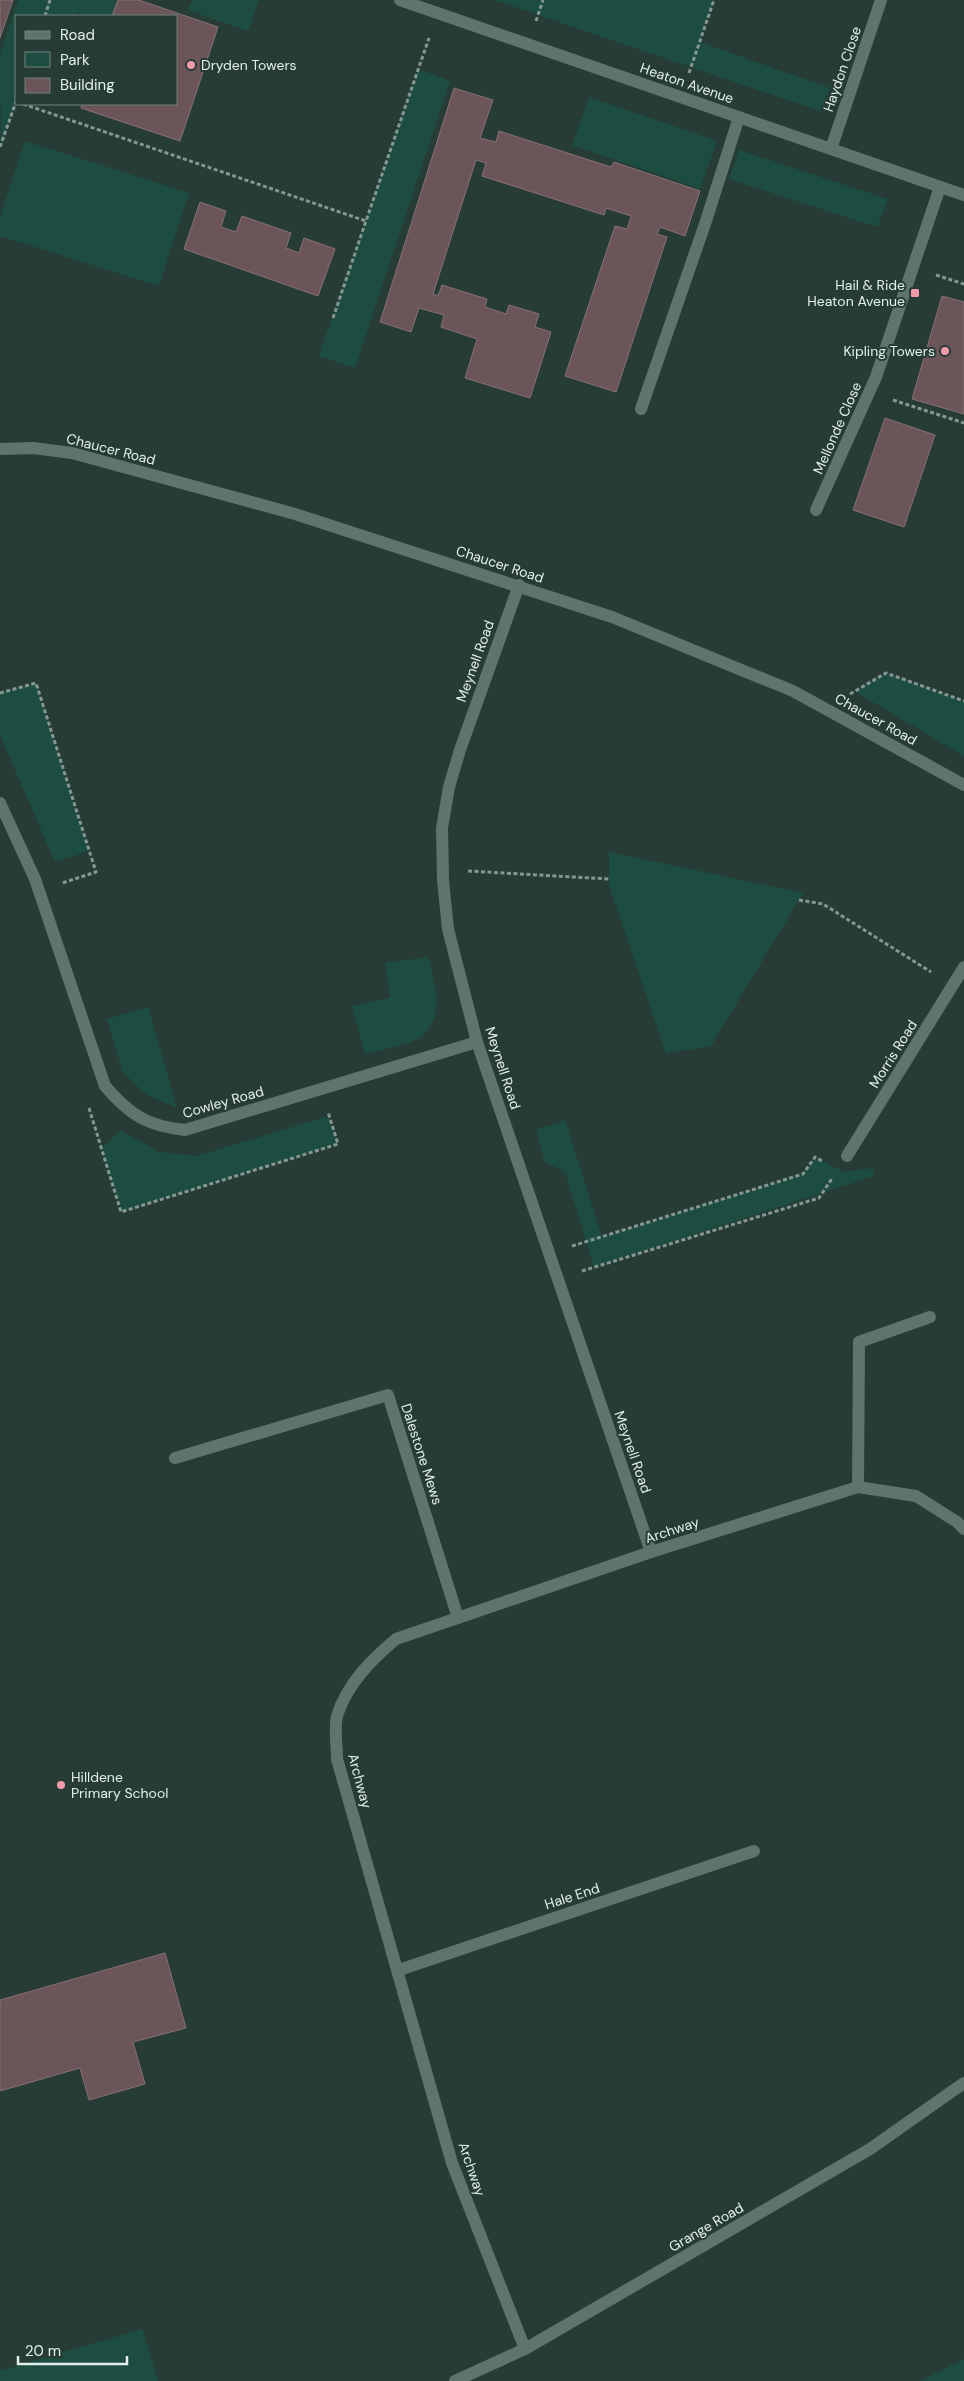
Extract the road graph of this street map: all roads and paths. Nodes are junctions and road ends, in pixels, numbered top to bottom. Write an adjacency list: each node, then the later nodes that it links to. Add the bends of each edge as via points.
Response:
1 (50, 0): 6 (path)
2 (400, 0): 5 (street, Heaton Avenue)
3 (714, 0): 7 (path)
4 (881, 0): 12 (street, Haydon Close)
5 (438, 13): 7 (street, Heaton Avenue); 15 (path)
6 (45, 15)
7 (681, 97): 10 (street, Heaton Avenue)
8 (15, 105): 11 (path)
9 (26, 105): 15 (path)
10 (738, 117): 12 (street, Heaton Avenue); 18 (street, via 706,222)
11 (0, 147)
12 (830, 148): 13 (street, Heaton Avenue)
13 (940, 187): 14 (street, Heaton Avenue); 17 (street, Mellonde Close)
14 (964, 195)
15 (366, 221): 16 (path)
16 (332, 318)
17 (869, 392): 19 (path); 21 (street, Mellonde Close)
18 (641, 410)
19 (964, 423)
20 (0, 449): 22 (street, Chaucer Road, via 33,448 72,453 295,514)
21 (816, 510)
22 (519, 585): 25 (street, Chaucer Road, via 707,654); 28 (street, Meynell Road, via 449,788 442,828)
23 (0, 692): 30 (path, via 36,682 96,872)
24 (964, 701): 25 (path, via 886,673)
25 (825, 708): 26 (street, Chaucer Road)
26 (964, 785)
27 (0, 803): 30 (street, Cowley Road)
28 (444, 870): 29 (path); 34 (street, Meynell Road, via 448,929)
29 (609, 879)
30 (40, 890): 34 (street, Cowley Road, via 105,1086 122,1106 140,1119 163,1128 185,1130)
31 (799, 900): 33 (path, via 823,904)
32 (964, 967): 33 (street, Morris Road)
33 (953, 985): 35 (street, Morris Road)
34 (477, 1042): 37 (street, Meynell Road)
35 (847, 1156): 36 (path)
36 (838, 1170): 37 (path, via 815,1157 803,1174); 38 (path, via 819,1198)
37 (549, 1253): 38 (street, Meynell Road)
38 (558, 1279): 43 (street, Meynell Road)
39 (930, 1317): 41 (street, via 858,1342)
40 (175, 1458): 44 (street, Dalestone Mews, via 388,1395)
41 (858, 1487): 42 (street, Archway, via 916,1496); 43 (street, Archway)
42 (964, 1529)
43 (652, 1552): 44 (street, Archway)
44 (458, 1618): 46 (street, Archway, via 396,1639 357,1676 337,1717 337,1759)
45 (754, 1851): 46 (street, Hale End)
46 (399, 1970): 48 (street, Archway, via 452,2163)
47 (964, 2083): 48 (street, Grange Road, via 870,2149)
48 (525, 2349): 49 (street, Grange Road)
49 (455, 2381)

